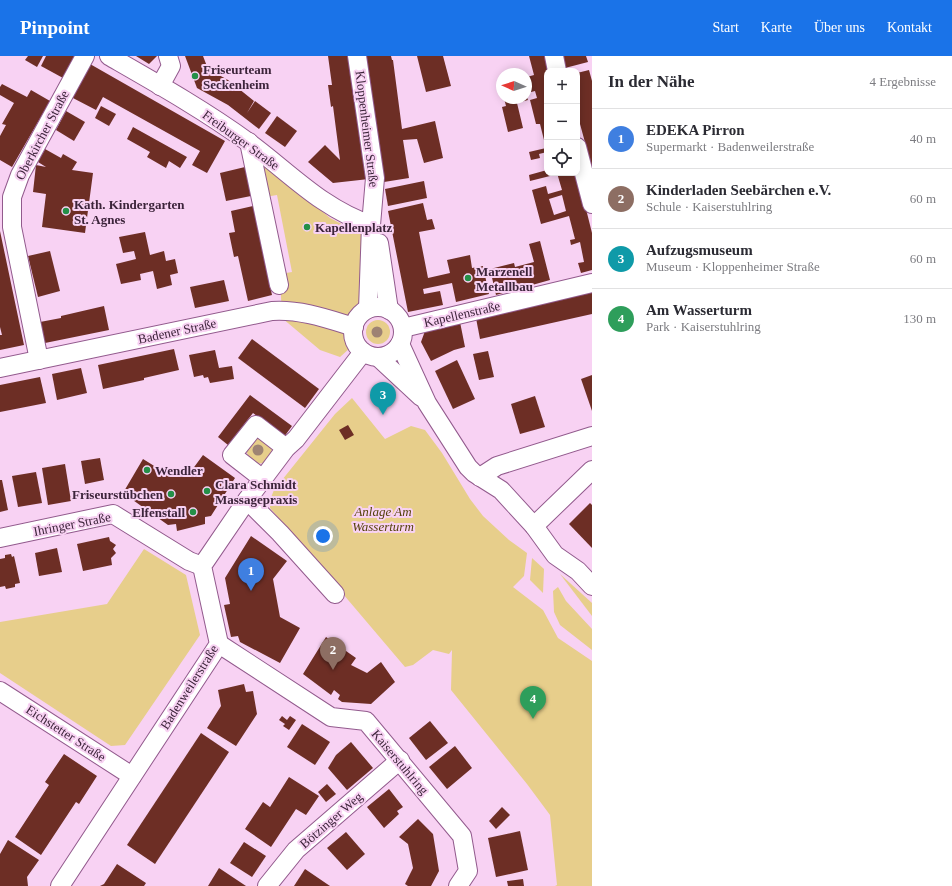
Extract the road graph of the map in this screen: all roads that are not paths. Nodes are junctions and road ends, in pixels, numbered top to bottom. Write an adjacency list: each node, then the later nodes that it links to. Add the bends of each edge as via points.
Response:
1 (85, 56): 10 (street, Oberkircher Straße)
2 (109, 56): 7 (street, Freiburger Straße)
3 (168, 56): 7 (street, via 171,66)
4 (357, 56): 12 (street, Kloppenheimer Straße, via 375,178)
5 (554, 56): 6 (street)
6 (556, 68)
7 (160, 86): 8 (street, Freiburger Straße)
8 (249, 142): 12 (street, Freiburger Straße, via 316,197 358,221); 14 (street)
9 (580, 158): 11 (street)
10 (6, 197): 20 (street, Oberkircher Straße)
11 (592, 204)
12 (371, 225): 15 (street, Kloppenheimer Straße); 16 (street, Kloppenheimer Straße, via 379,240)
13 (592, 283): 18 (street, Kapellenstraße)
14 (279, 285)
15 (368, 309): 16 (street); 17 (street)
16 (389, 310): 18 (street, via 400,320)
17 (354, 327): 19 (street, via 355,341); 20 (street, Badener Straße, via 310,314 272,311)
18 (402, 336): 19 (street, via 392,353); 22 (street)
19 (371, 355): 22 (street); 24 (street)
20 (39, 360): 21 (street, Badener Straße)
21 (0, 368)
22 (427, 403): 26 (street, via 468,467)
23 (592, 436): 26 (street, via 497,466)
24 (286, 448): 27 (street); 27 (street, via 256,425 232,455)
25 (592, 470): 29 (street)
26 (480, 477): 29 (street, via 500,490)
27 (263, 479): 28 (street)
28 (246, 500): 31 (street); 33 (street, via 280,533)
29 (534, 526): 32 (street, via 555,555 578,571)
30 (0, 538): 31 (street, Ihringer Straße, via 113,514 189,561)
31 (202, 566): 34 (street, Badenweilerstraße)
32 (592, 586)
33 (335, 594)
34 (219, 644): 36 (street, Kaiserstuhlring, via 331,717 366,721); 37 (street, Badenweilerstraße)
35 (0, 691): 37 (street, Eichstetter Straße)
36 (400, 760): 39 (street, Bötzinger Weg, via 296,850); 40 (street, Kaiserstuhlring, via 462,836 468,871)
37 (132, 776): 38 (street, Badenweilerstraße)
38 (60, 886)
39 (267, 886)
40 (458, 886)

